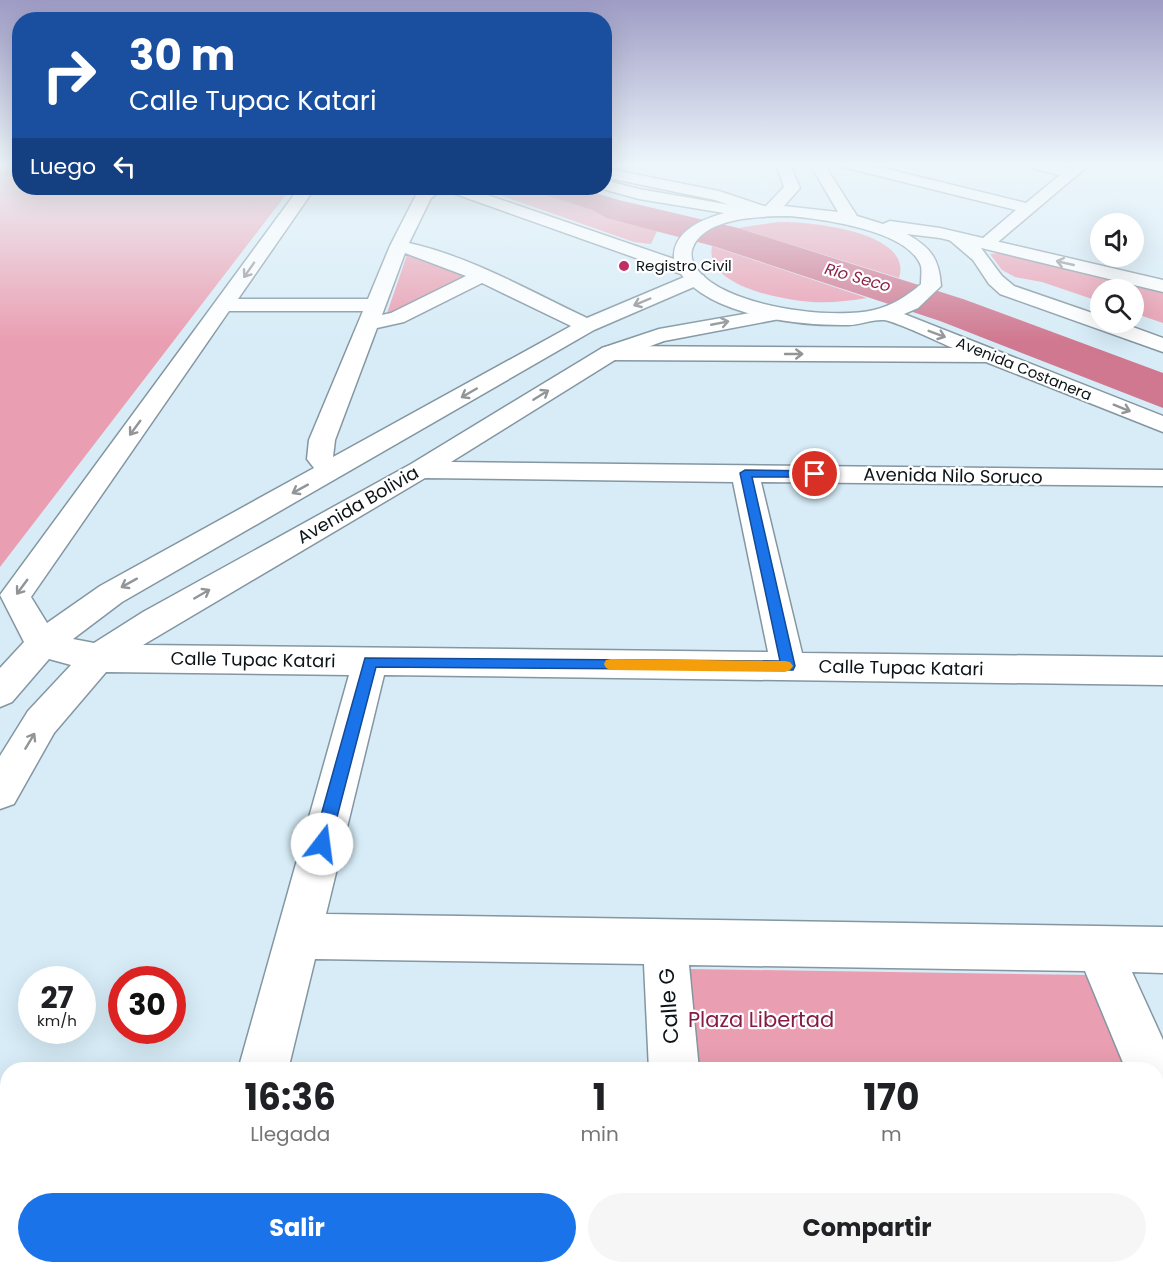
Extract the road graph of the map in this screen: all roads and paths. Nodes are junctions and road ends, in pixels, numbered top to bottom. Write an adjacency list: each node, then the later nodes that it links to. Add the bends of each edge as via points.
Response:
1 (282, 223): 16 (street, one-way to 16)
2 (410, 223): 10 (street)
3 (555, 223): 11 (street)
4 (712, 223): 11 (street, via 690,237 682,252)
5 (863, 223): 17 (street, via 894,234 927,259 933,277 931,286 925,294)
6 (871, 223): 8 (street)
7 (1010, 223): 9 (street)
8 (955, 237): 9 (street); 12 (street, via 975,252)
9 (985, 244): 14 (street, one-way to 9)
10 (399, 246): 13 (street, via 421,250); 18 (street)
11 (689, 270): 19 (street, via 721,296); 21 (street, one-way to 21)
12 (988, 270): 15 (street); 23 (street, via 993,280 1007,290); 26 (street, via 982,285 998,300)
13 (482, 276): 18 (street, via 397,318); 21 (street)
14 (1163, 286)
15 (1090, 304)
16 (224, 305): 18 (street); 32 (street, one-way to 32, via 15,596)
17 (893, 311): 19 (street, via 845,318); 25 (street, Avenida Costanera, one-way to 25)
18 (374, 314): 29 (street, via 322,440 320,459)
19 (778, 314): 24 (street, Avenida Bolivia, one-way to 19, via 659,335)
20 (1144, 323): 22 (street)
21 (587, 326): 29 (street, one-way to 29)
22 (1163, 330)
23 (1163, 345)
24 (610, 353): 25 (street, one-way to 25); 28 (street, Avenida Bolivia, one-way to 24)
25 (990, 355): 27 (street, Avenida Costanera, one-way to 27)
26 (1163, 361)
27 (1163, 425)
28 (420, 470): 30 (street, Avenida Nilo Soruco); 33 (street, Avenida Bolivia, one-way to 28, via 154,621)
29 (332, 471): 32 (street, one-way to 32, via 111,594)
30 (745, 473): 31 (street, Avenida Nilo Soruco); 35 (street)
31 (1163, 478)
32 (42, 644): 33 (street, Calle Tupac Katari); 37 (street)
33 (98, 658): 34 (street, Calle Tupac Katari); 38 (street, Avenida Bolivia, one-way to 33, via 41,722)
34 (370, 662): 35 (street, Calle Tupac Katari); 39 (street)
35 (788, 666): 36 (street, Calle Tupac Katari)
36 (1163, 671)
37 (0, 692)
38 (0, 791)
39 (297, 936): 40 (street); 43 (street)
40 (665, 942): 41 (street); 44 (street, Calle G)
41 (1098, 949): 42 (street); 45 (street)
42 (1163, 950)
43 (265, 1062)
44 (673, 1062)
45 (1147, 1062)

